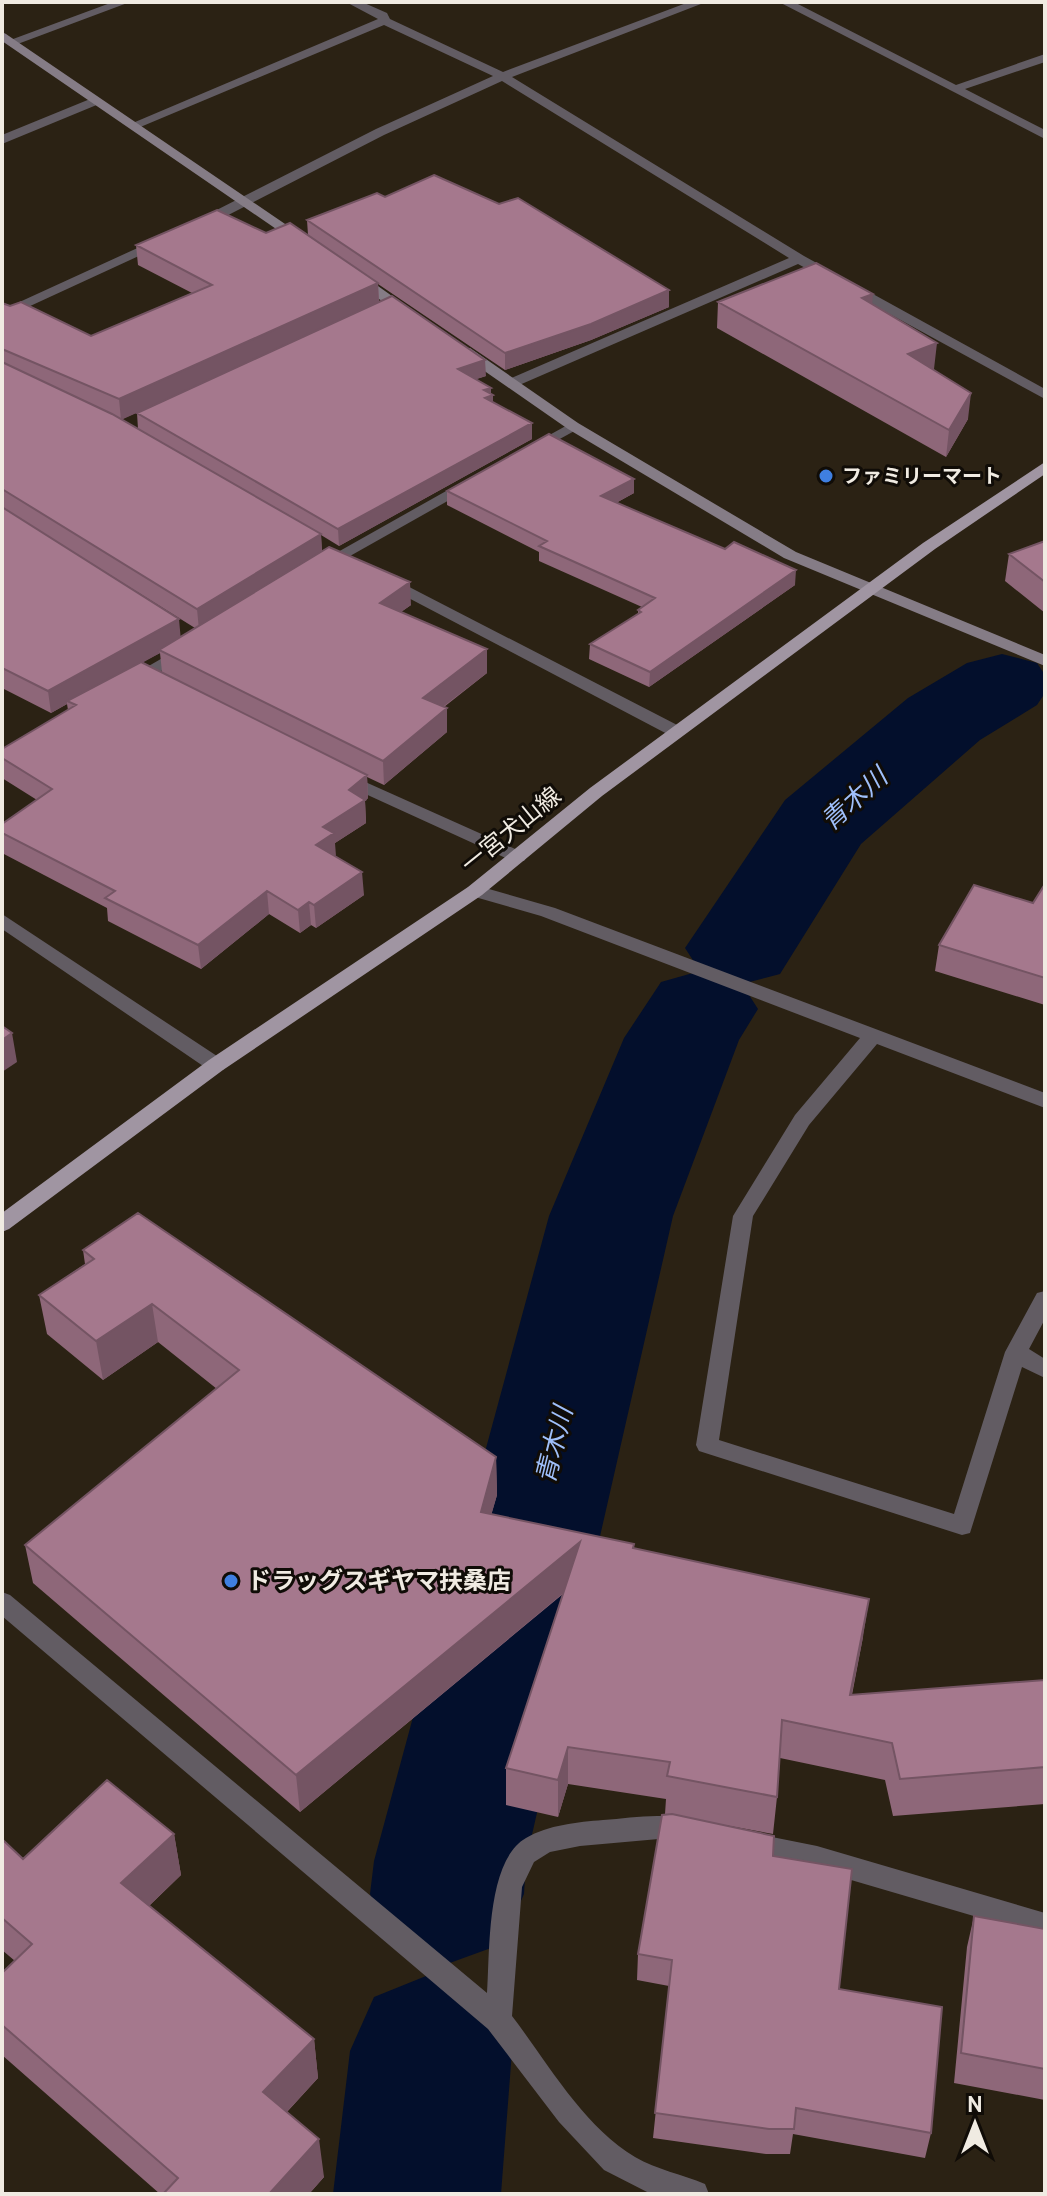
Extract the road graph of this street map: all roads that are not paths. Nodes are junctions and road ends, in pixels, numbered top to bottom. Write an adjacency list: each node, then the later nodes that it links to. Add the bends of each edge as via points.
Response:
1 (124, 2): 6 (street)
2 (352, 2): 5 (street, via 383,15)
3 (700, 2): 8 (street)
4 (785, 2): 9 (street)
5 (384, 21): 8 (street); 11 (street)
6 (6, 39): 10 (street)
7 (1045, 58): 9 (street)
8 (503, 76): 14 (street); 18 (street)
9 (955, 89): 12 (street)
10 (95, 101): 11 (street); 13 (street)
11 (134, 125): 14 (street)
12 (1045, 135)
13 (2, 140)
14 (243, 201): 15 (street); 17 (street)
15 (183, 232)
16 (169, 239): 22 (street)
17 (319, 253)
18 (799, 259): 25 (street); 26 (street)
19 (345, 270): 20 (street)
20 (396, 304): 21 (street); 23 (street)
21 (381, 310)
22 (2, 315)
23 (421, 321)
24 (447, 339): 25 (street)
25 (512, 383): 27 (street)
26 (1045, 395)
27 (573, 426): 28 (street); 33 (street, via 790,555)
28 (518, 456)
29 (1045, 467): 33 (main road, 一宮犬山線)
30 (490, 471): 31 (street)
31 (346, 559): 32 (street); 37 (street)
32 (301, 579)
33 (869, 591): 35 (street); 37 (main road, 一宮犬山線)
34 (186, 633): 36 (street, via 199,641 151,677)
35 (1045, 661)
36 (118, 688)
37 (677, 732): 39 (main road, 一宮犬山線)
38 (332, 772): 39 (street)
39 (518, 857): 40 (main road, 一宮犬山線)
40 (475, 891): 42 (street, via 548,912); 43 (main road, 一宮犬山線)
41 (2, 920): 43 (street)
42 (873, 1036): 44 (street); 47 (street, via 802,1120 743,1216 707,1445 962,1526)
43 (216, 1065): 45 (main road, 一宮犬山線)
44 (1045, 1101)
45 (2, 1224)
46 (1045, 1299): 47 (street)
47 (1016, 1352): 48 (street)
48 (1045, 1370)
49 (2, 1602): 51 (street)
50 (1045, 1925): 51 (street, via 817,1858 670,1827 551,1840 526,1853 515,1866)
51 (498, 2020): 52 (street, via 615,2161)
52 (695, 2194)

